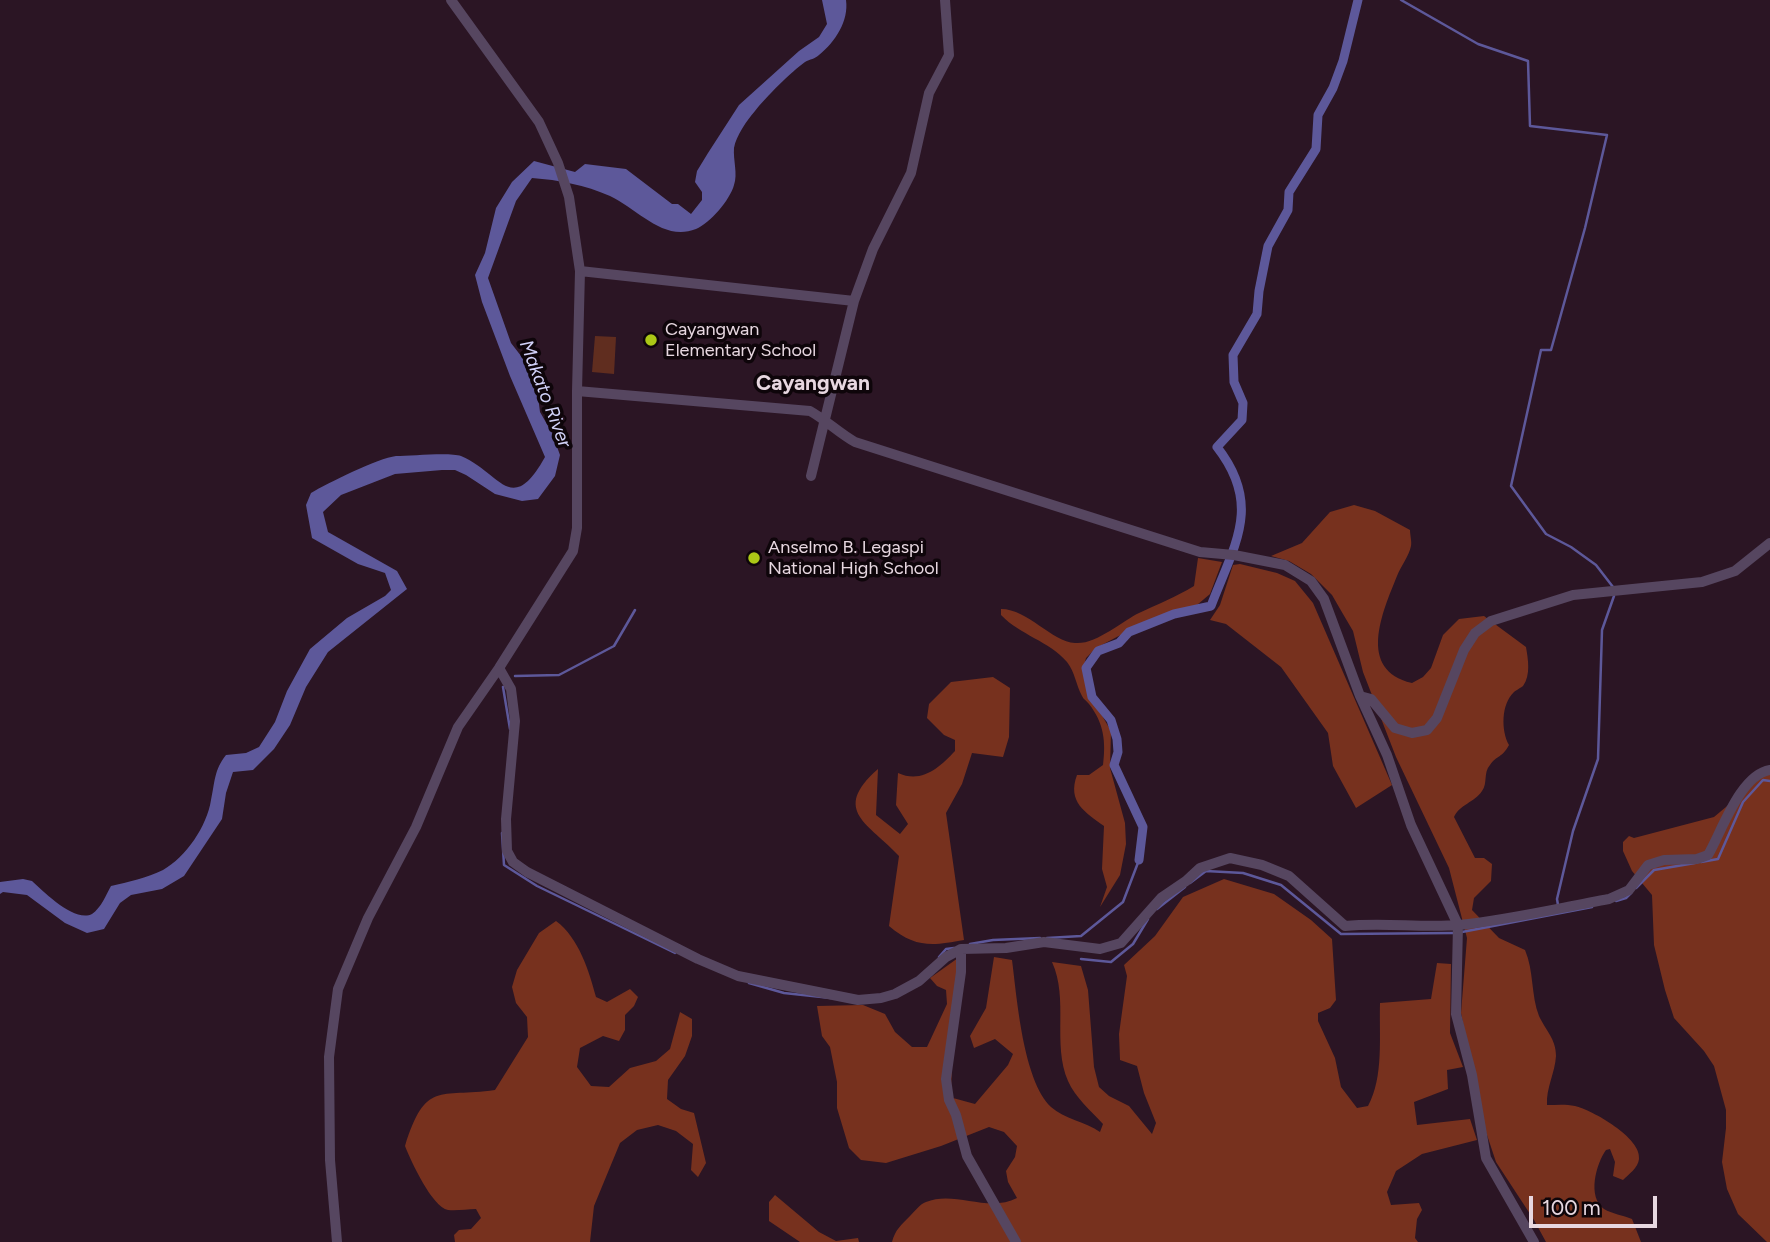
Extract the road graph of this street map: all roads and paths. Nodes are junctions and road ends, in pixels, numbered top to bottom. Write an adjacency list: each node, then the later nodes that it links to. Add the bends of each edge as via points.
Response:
1 (451, 0): 3 (street, via 539,122 569,197)
2 (945, 0): 4 (street, via 949,55 929,93 911,173 873,249)
3 (580, 271): 4 (street); 5 (street)
4 (854, 301): 6 (street)
5 (577, 391): 6 (street, via 810,411); 9 (street, via 573,551)
6 (825, 419): 7 (street); 10 (street, via 855,442 1200,552 1297,570 1324,599)
7 (811, 476)
8 (1770, 543): 10 (street, via 1735,571 1702,582 1573,596 1491,621 1464,650 1437,718 1427,730 1412,733 1395,728 1371,699)
9 (499, 668): 13 (street, via 511,689 515,721 507,851 527,872 738,976 858,1000 895,994); 14 (street, via 458,727 338,989 329,1057)
10 (1360, 696): 12 (street, via 1411,825)
11 (1770, 770): 12 (street, via 1757,773 1744,789 1708,855 1648,865 1629,890 1609,899)
12 (1458, 925): 13 (street, via 1345,926 1289,876 1230,859 1200,868 1161,898 1121,943 1100,949 1044,942); 16 (street, via 1456,1014 1486,1158)
13 (961, 949): 15 (street, via 946,1079 949,1100 967,1156)
14 (337, 1242)
15 (1016, 1242)
16 (1534, 1242)

